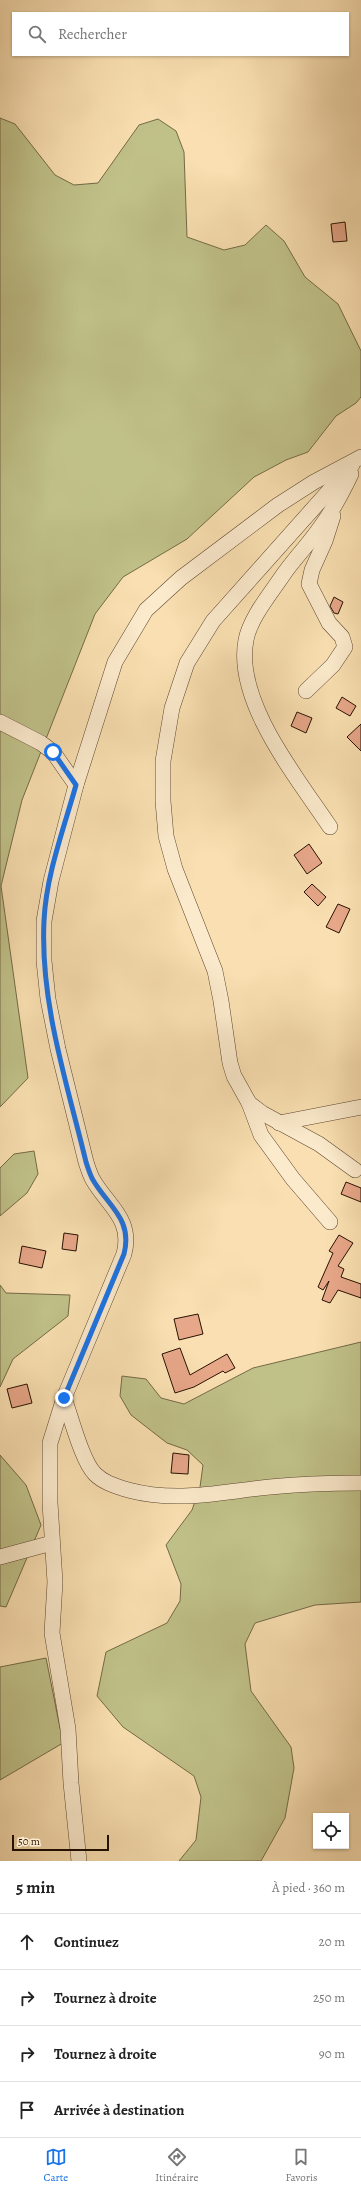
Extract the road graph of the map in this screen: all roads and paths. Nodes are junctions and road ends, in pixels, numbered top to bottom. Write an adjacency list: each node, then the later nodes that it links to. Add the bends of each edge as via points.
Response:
1 (360, 458): 2 (street); 5 (street, via 314,482 278,505 181,578 146,610 115,662); 7 (street, via 213,621 187,663 172,708 163,761 162,801 166,836 175,869 215,971 230,1063 239,1088)
2 (338, 500): 3 (street, via 309,584 329,623 342,637 345,647 333,665); 6 (street, via 259,611 246,639 245,658 249,685 258,715)
3 (306, 691)
4 (0, 722): 5 (street, via 53,752)
5 (76, 785): 12 (street, via 46,906 46,984 58,1049 86,1162 92,1179 116,1209 126,1233 126,1243 124,1254)
6 (330, 827)
7 (249, 1103): 9 (street); 11 (street, via 260,1135)
8 (361, 1107): 9 (street)
9 (279, 1123): 10 (street, via 320,1144)
10 (355, 1170)
11 (330, 1222)
12 (64, 1398): 13 (street, via 84,1454 94,1473 115,1486 159,1496 182,1498 270,1487); 14 (street, via 50,1443)
13 (361, 1483)
14 (52, 1544): 15 (street); 16 (street, via 55,1582 52,1632 68,1728)
15 (0, 1557)
16 (79, 1861)

